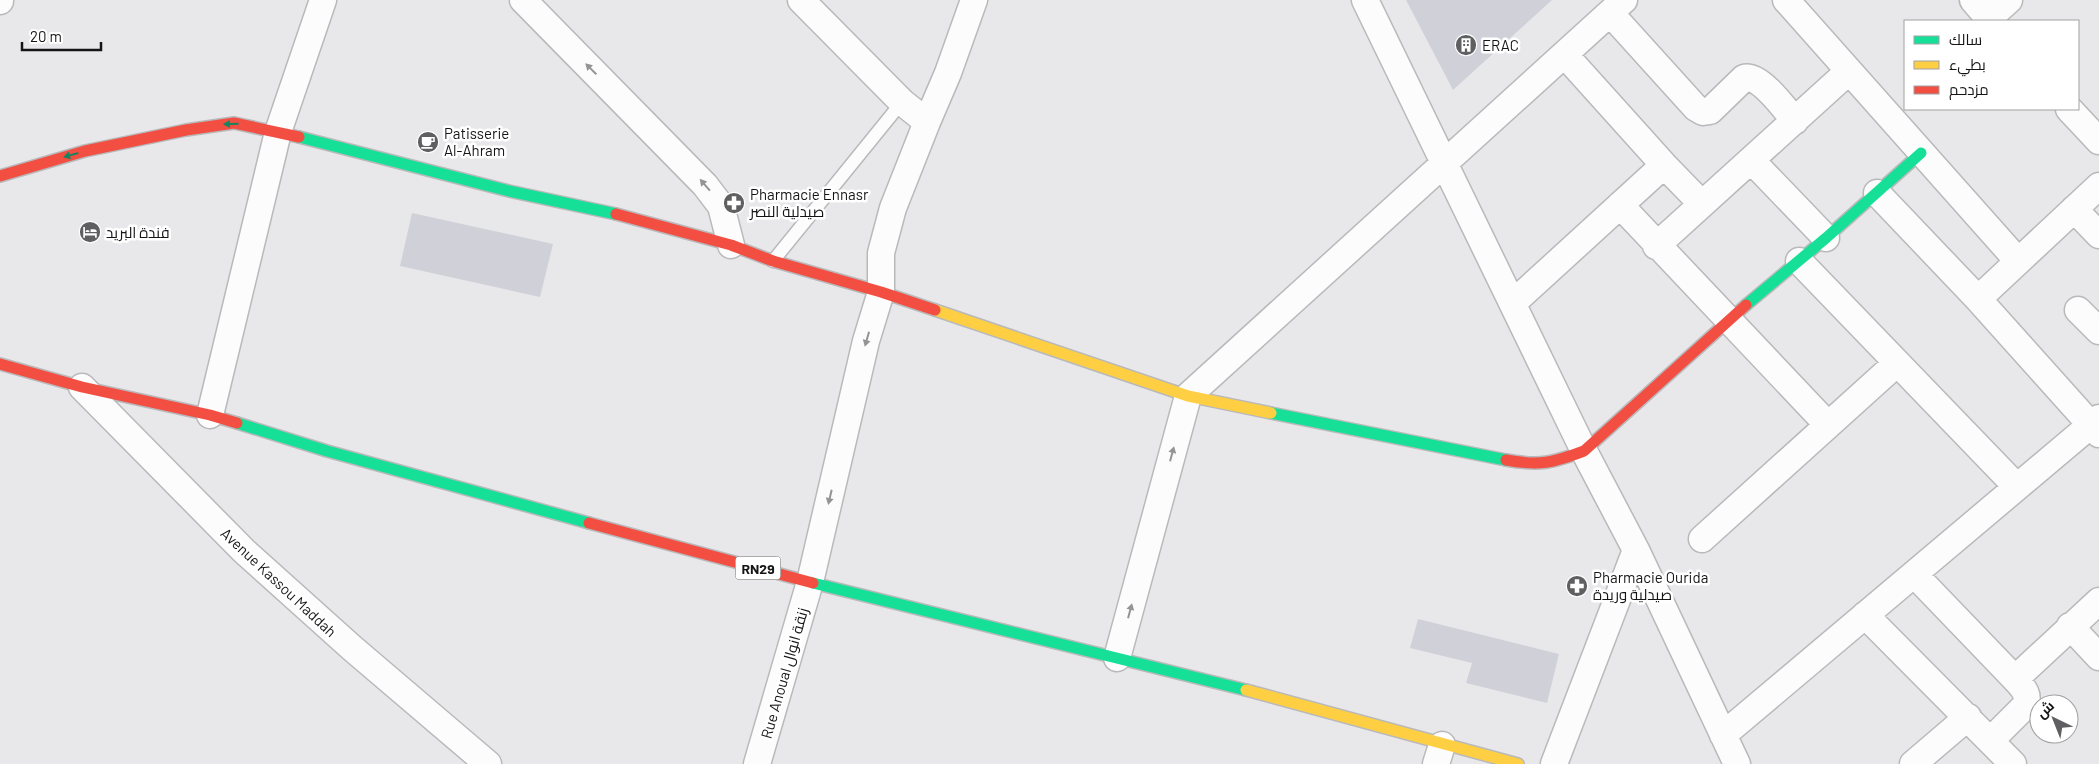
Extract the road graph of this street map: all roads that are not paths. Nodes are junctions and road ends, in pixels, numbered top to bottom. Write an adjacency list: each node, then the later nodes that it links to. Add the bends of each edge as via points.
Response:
1 (323, 0): 16 (street)
2 (523, 0): 30 (street, one-way to 2, via 721,206 705,185)
3 (801, 0): 12 (street)
4 (974, 0): 15 (street, Rue Anoual زنقة انوال)
5 (1365, 0): 20 (street)
6 (1786, 0): 11 (street)
7 (2009, 0): 9 (street)
8 (1617, 7): 10 (street); 14 (street, via 1696,108 1710,111 1748,77 1758,80)
9 (1984, 13)
10 (1565, 55): 20 (street); 21 (street)
11 (1849, 71): 14 (street); 18 (street)
12 (902, 102): 15 (street); 34 (lane)
13 (2070, 110): 17 (street)
14 (1795, 120): 19 (street)
15 (927, 122): 35 (street, Rue Anoual زنقة انوال, via 893,208 880,253)
16 (278, 132): 22 (street, one-way to 22, via 234,123 186,130 85,151); 30 (street, via 508,191 607,211); 45 (street)
17 (2099, 141)
18 (1921, 153): 24 (street); 33 (street)
19 (1751, 160): 25 (street); 29 (street)
20 (1445, 162): 37 (street); 44 (street)
21 (1664, 165): 25 (street); 26 (street)
22 (0, 176)
23 (2099, 186): 27 (street)
24 (1877, 192): 29 (street); 36 (street)
25 (1702, 204): 31 (street)
26 (1620, 205): 31 (street); 37 (street)
27 (2074, 209): 28 (street); 33 (street)
28 (2099, 235)
29 (1826, 238): 32 (street)
30 (731, 245): 34 (street)
31 (1656, 246): 39 (street)
32 (1799, 261): 39 (street); 41 (street)
33 (2018, 261): 36 (street)
34 (773, 262): 35 (street)
35 (881, 292): 44 (street); 53 (street, Rue Anoual زنقة انوال, one-way to 53, via 866,341)
36 (1978, 299): 47 (street)
37 (1513, 303): 48 (street)
38 (2078, 310): 40 (street)
39 (1728, 320): 46 (street); 48 (street)
40 (2099, 330)
41 (1897, 363): 46 (street); 49 (street)
42 (0, 364): 43 (street, RN29)
43 (82, 387): 45 (street, RN29); 65 (street, Avenue Kassou Maddah, via 244,551)
44 (1188, 396): 48 (street, via 1523,463 1552,463); 58 (street, one-way to 44)
45 (210, 415): 53 (street, RN29, via 490,497)
46 (1828, 425): 50 (street)
47 (2096, 426): 49 (street)
48 (1584, 451): 51 (street)
49 (2017, 487): 52 (street)
50 (1702, 539)
51 (1636, 550): 61 (street); 68 (street)
52 (1914, 574): 55 (street); 59 (street)
53 (810, 582): 58 (street, RN29); 66 (street, Rue Anoual زنقة انوال)
54 (2099, 601): 56 (street)
55 (1866, 615): 60 (street); 61 (street)
56 (2070, 626): 57 (street); 59 (street)
57 (2099, 657)
58 (1118, 658): 63 (street, RN29, via 1249,691)
59 (2015, 679): 62 (street, via 2027,694 2027,701)
60 (1968, 717): 62 (street); 69 (street)
61 (1723, 736): 64 (street)
62 (1991, 740): 70 (street)
63 (1439, 754): 67 (street, RN29)
64 (1735, 762)
65 (488, 764)
66 (757, 764)
67 (1518, 764)
68 (1554, 764)
69 (1913, 764)
70 (2013, 764)

